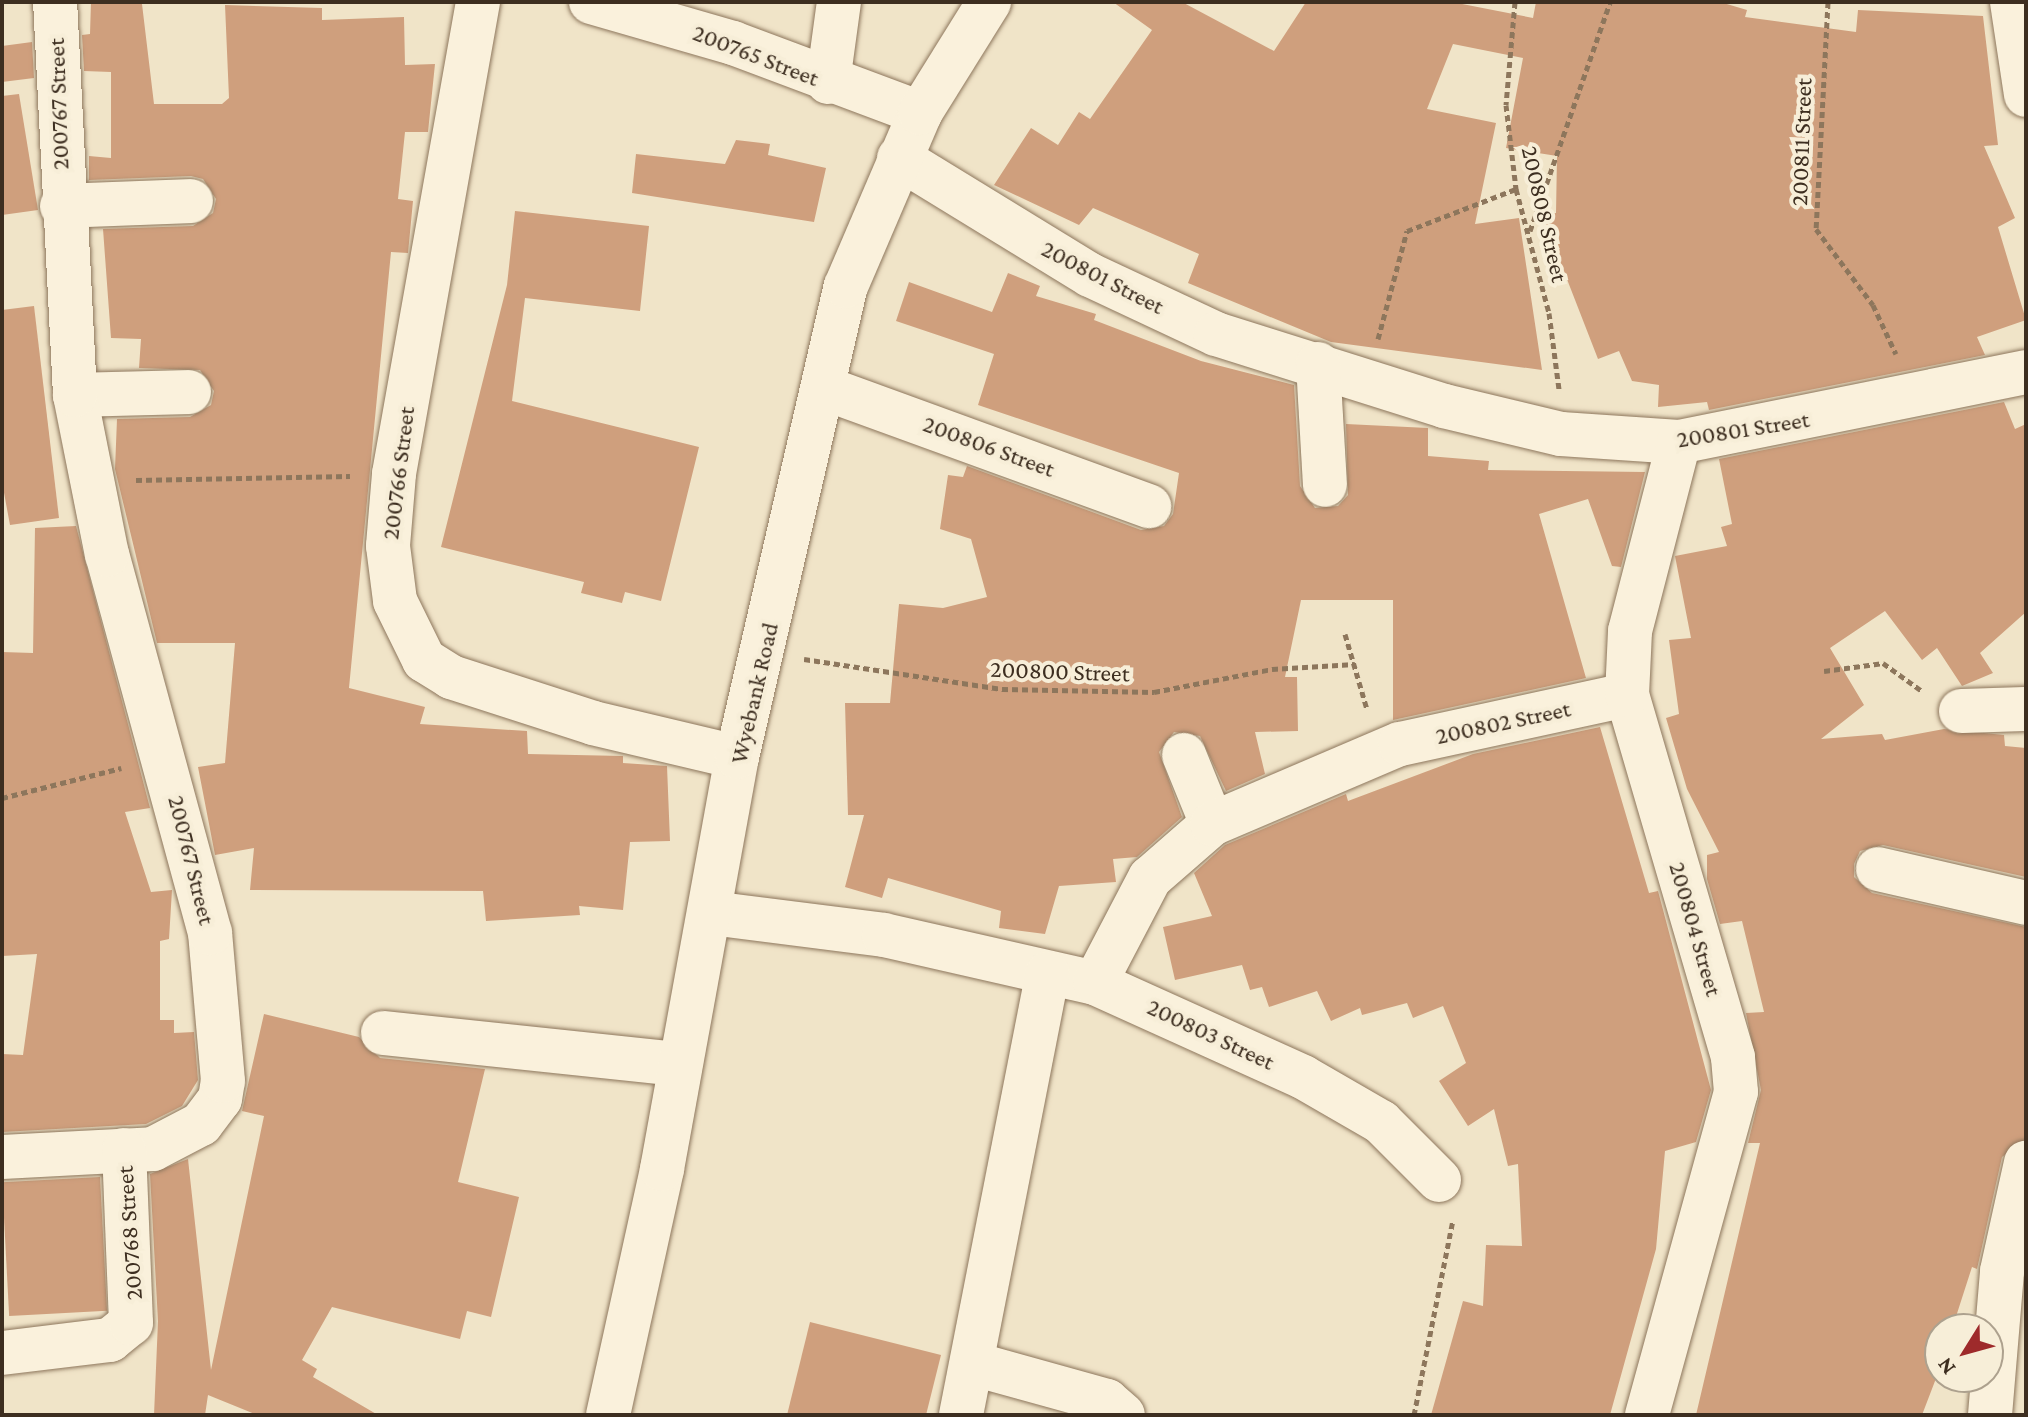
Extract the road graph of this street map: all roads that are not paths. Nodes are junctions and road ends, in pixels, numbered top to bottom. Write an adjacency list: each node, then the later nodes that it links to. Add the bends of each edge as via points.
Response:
1 (55, 2): 12 (street, 200767 Street)
2 (478, 2): 25 (street, 200766 Street, via 394,474 388,546 395,601 424,660 492,694)
3 (591, 2): 7 (street, 200765 Street, via 733,43)
4 (839, 2): 7 (street)
5 (989, 2): 9 (street, Wyebank Road)
6 (2012, 2): 8 (street)
7 (828, 82): 9 (street, 200765 Street)
8 (2026, 95)
9 (920, 113): 10 (street, Wyebank Road)
10 (899, 158): 13 (street, 200801 Street, via 1090,275 1216,334); 15 (street, Wyebank Road, via 846,286)
11 (191, 201): 12 (street, 200767 Street)
12 (62, 206): 17 (street, 200767 Street)
13 (1318, 364): 18 (street, 200801 Street, via 1561,434); 19 (street)
14 (2025, 376): 18 (street, 200801 Street)
15 (827, 389): 20 (street, 200806 Street); 25 (street, Wyebank Road)
16 (189, 392): 17 (street)
17 (75, 395): 34 (street, 200767 Street, via 91,486 210,933 223,1081 220,1099 201,1124 153,1149)
18 (1679, 442): 21 (street, 200804 Street, via 1630,631)
19 (1325, 485)
20 (1149, 506)
21 (1627, 695): 26 (street, 200802 Street, via 1380,752); 43 (street, 200804 Street, via 1733,1057 1736,1092)
22 (2026, 709): 23 (street)
23 (1961, 711)
24 (1184, 755): 26 (street)
25 (737, 757): 29 (street, Wyebank Road)
26 (1212, 824): 31 (street, 200802 Street, via 1150,878)
27 (1878, 869): 28 (street)
28 (2026, 903)
29 (711, 913): 30 (street, 200803 Street, via 884,935); 33 (street, Wyebank Road)
30 (1048, 973): 31 (street, 200803 Street); 39 (street)
31 (1095, 983): 37 (street, 200803 Street, via 1303,1077 1381,1122)
32 (383, 1033): 33 (street)
33 (680, 1064): 40 (street, Wyebank Road)
34 (124, 1150): 35 (street, 200767 Street); 38 (street, 200768 Street, via 131,1323 110,1340)
35 (2, 1157)
36 (2026, 1163): 44 (street, via 2002,1271)
37 (1439, 1180)
38 (2, 1353)
39 (974, 1364): 41 (street); 42 (street, via 1107,1401)
40 (608, 1415)
41 (961, 1415)
42 (1123, 1415)
43 (1647, 1415)
44 (1990, 1415)

